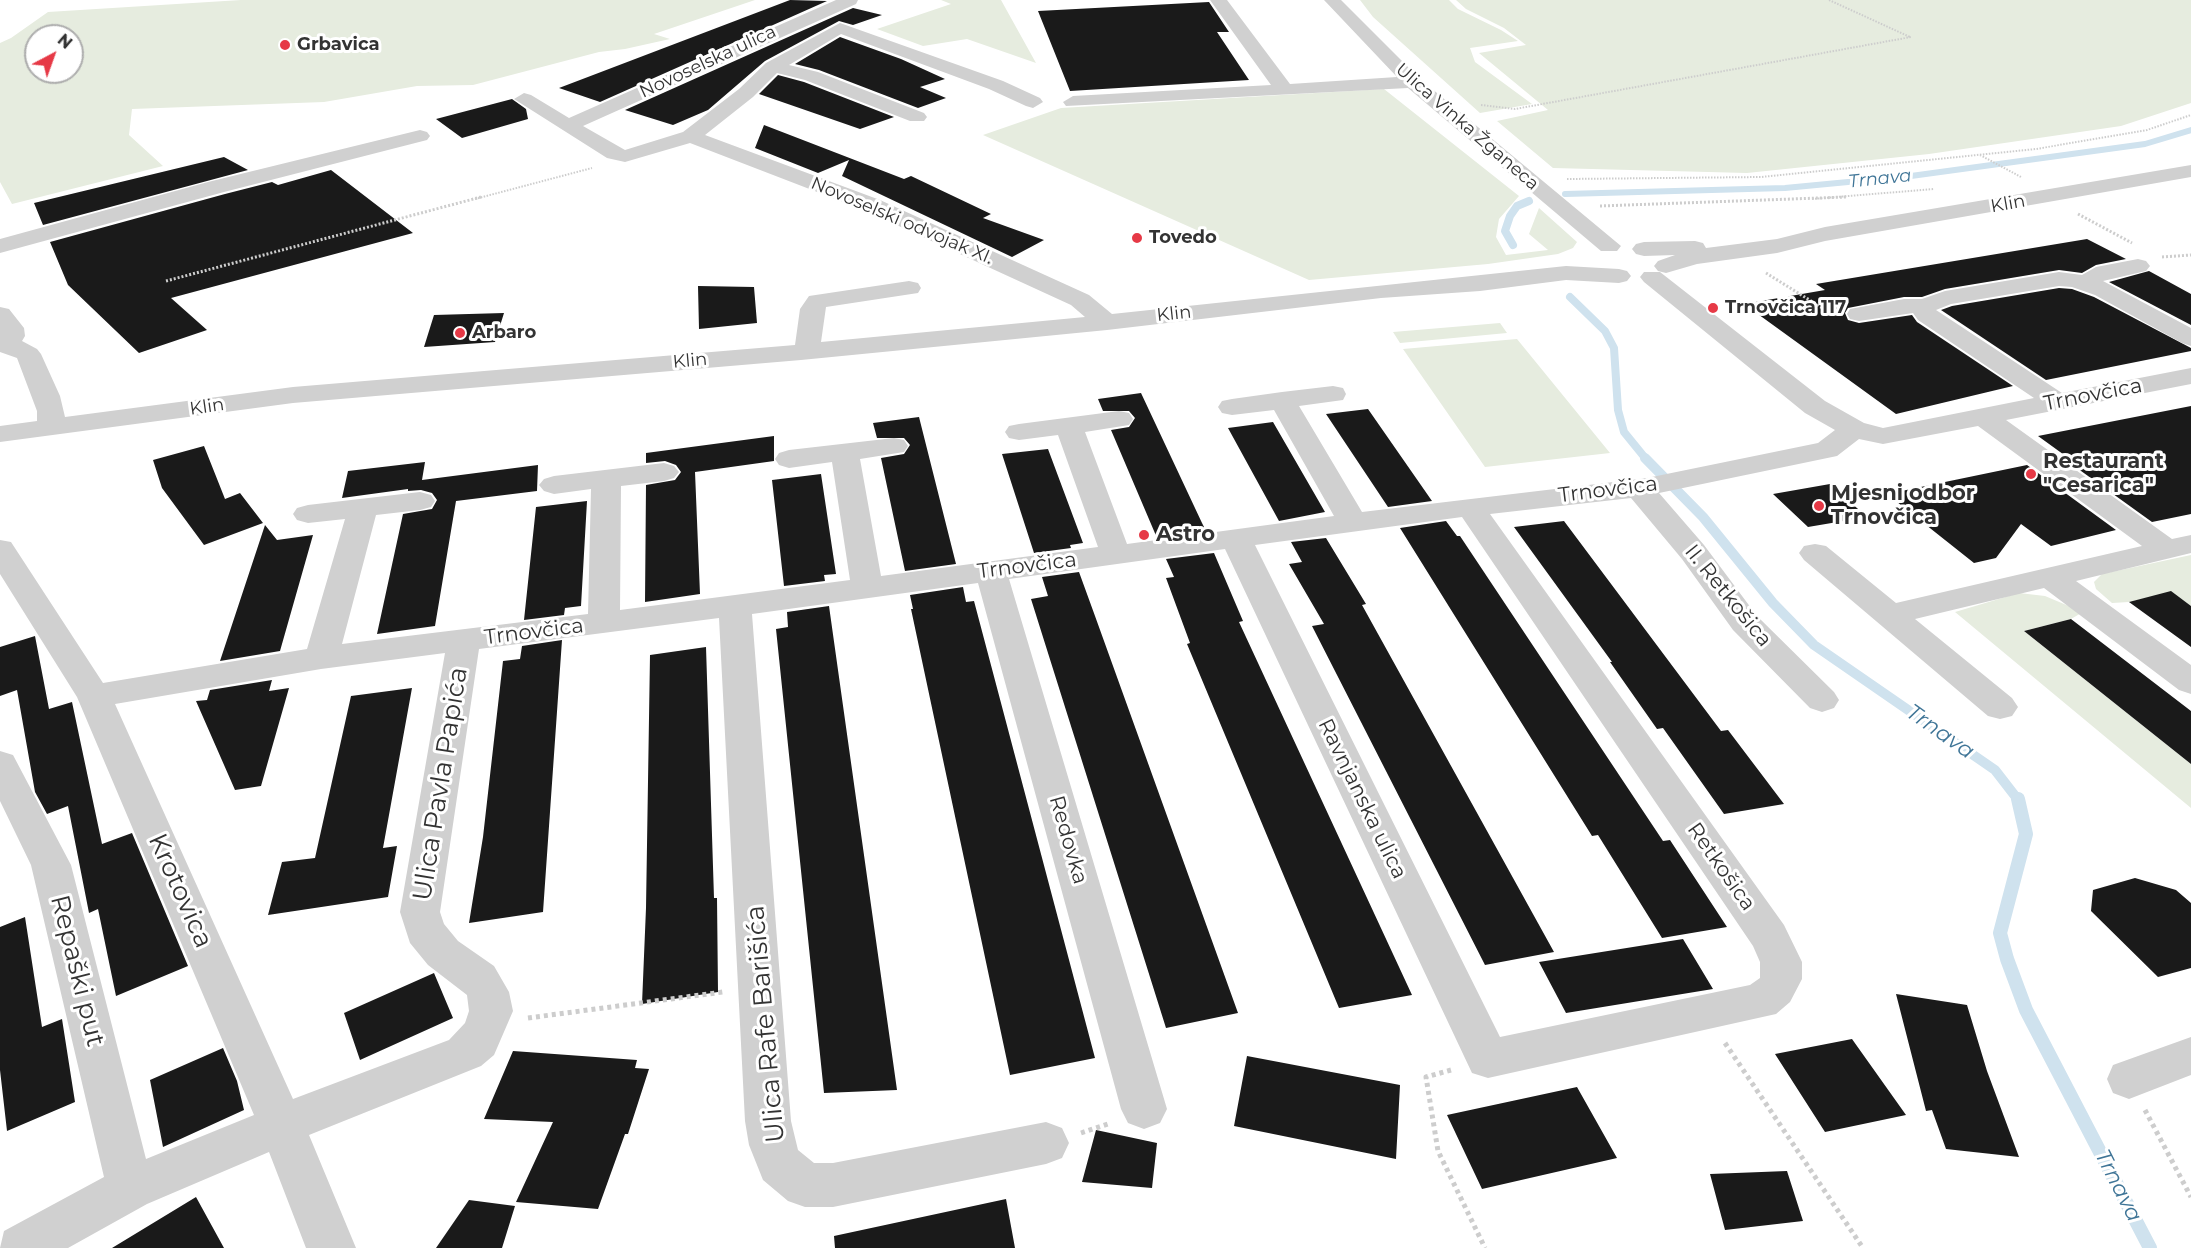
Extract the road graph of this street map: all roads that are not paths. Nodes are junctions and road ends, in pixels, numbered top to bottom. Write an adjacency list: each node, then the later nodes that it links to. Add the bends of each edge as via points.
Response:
1 (850, 0): 4 (street, Novoselska ulica)
2 (1218, 0): 8 (street)
3 (1332, 0): 7 (street, Ulica Vinka Žganeca)
4 (829, 8): 5 (street, via 843,19); 13 (street, Novoselska ulica)
5 (840, 28): 6 (street); 10 (street)
6 (773, 66): 12 (street, via 811,76); 15 (street, via 746,93)
7 (1412, 82): 8 (street); 20 (street, Ulica Vinka Žganeca, via 1559,206)
8 (1284, 89): 11 (street)
9 (524, 99): 13 (street)
10 (1033, 102)
11 (1073, 102)
12 (916, 117)
13 (567, 126): 15 (street, via 614,154 625,156)
14 (420, 136): 18 (street)
15 (690, 136): 30 (street, Novoselski odvojak XI., via 872,204 1080,300)
16 (2191, 171): 17 (street, Klin)
17 (1825, 234): 19 (street, Klin); 22 (street, Klin, via 1777,246 1694,257)
18 (0, 246)
19 (1644, 249): 20 (street, Klin); 22 (street, Trnovčica, via 1659,256)
20 (1600, 251): 23 (street, Ulica Vinka Žganeca, via 1592,260 1601,269); 26 (street, Klin, via 1575,261)
21 (2139, 256): 24 (street)
22 (1659, 271): 23 (street, Klin); 43 (street, Trnovčica, via 1815,407)
23 (1619, 276): 26 (street, Klin, via 1575,273)
24 (2088, 283): 27 (street, via 2059,279 1945,298); 31 (street)
25 (909, 288): 33 (street, via 819,301 812,309)
26 (1381, 291): 30 (street, Klin)
27 (1925, 306): 29 (street); 37 (street, via 1927,315)
28 (0, 314): 32 (street, via 12,336)
29 (1859, 314)
30 (1107, 322): 33 (street, Klin)
31 (2191, 338)
32 (3, 345): 42 (street, via 23,351 32,362 51,411)
33 (807, 351): 42 (street, Klin, via 305,394)
34 (2191, 376): 37 (street, Trnovčica)
35 (1333, 394): 36 (street)
36 (1282, 400): 38 (street); 58 (street)
37 (2057, 402): 39 (street, Trnovčica)
38 (1232, 407)
39 (1985, 418): 43 (street, Trnovčica, via 1896,436); 60 (street)
40 (1119, 419): 41 (street)
41 (1069, 426): 44 (street); 63 (street)
42 (51, 428): 45 (street, Klin); 48 (street)
43 (1854, 429): 53 (street, Trnovčica, via 1827,450)
44 (1019, 432)
45 (0, 434)
46 (894, 446): 47 (street)
47 (845, 452): 49 (street); 66 (street)
48 (0, 454)
49 (789, 459)
50 (664, 472): 51 (street)
51 (606, 479): 52 (street); 69 (street, Trnovčica)
52 (554, 485)
53 (1642, 487): 55 (street, Trnovčica); 74 (street, II. Retkošica, via 1745,623)
54 (420, 501): 56 (street)
55 (1470, 507): 58 (street, Trnovčica); 78 (street, Retkošica, via 1769,937 1781,962 1781,979 1761,1001)
56 (363, 508): 57 (street); 71 (street)
57 (308, 514)
58 (1353, 522): 59 (street, Trnovčica)
59 (1236, 539): 63 (street, Trnovčica); 78 (street, Ravnjanska ulica)
60 (2179, 547): 65 (street)
61 (0, 549): 73 (street, Krotovica)
62 (1815, 553): 68 (street)
63 (1116, 555): 64 (street, Trnovčica)
64 (991, 571): 66 (street, Trnovčica); 80 (street, Redovka)
65 (2051, 578): 68 (street); 72 (street)
66 (867, 587): 67 (street, Trnovčica)
67 (735, 606): 69 (street, Trnovčica); 82 (street, Ulica Rafe Barišića, via 768,1121 780,1165 805,1185 833,1185)
68 (1889, 615): 75 (street)
69 (604, 623): 70 (street, Trnovčica)
70 (464, 640): 71 (street, Trnovčica); 81 (street, Ulica Pavla Papića, via 420,912 425,931 443,953 479,978 488,992 491,1011 486,1026 478,1042 465,1053)
71 (321, 658): 73 (street, Trnovčica)
72 (2191, 682)
73 (94, 696): 81 (street, Krotovica)
74 (1822, 700)
75 (2000, 707)
76 (0, 764): 83 (street, Repaški put, via 51,866)
77 (2191, 1056): 79 (street)
78 (1488, 1059)
79 (2129, 1078)
80 (1144, 1109)
81 (281, 1125): 83 (street); 85 (street, Krotovica)
82 (1046, 1143)
83 (130, 1188): 84 (street)
84 (21, 1248)
85 (331, 1248)

